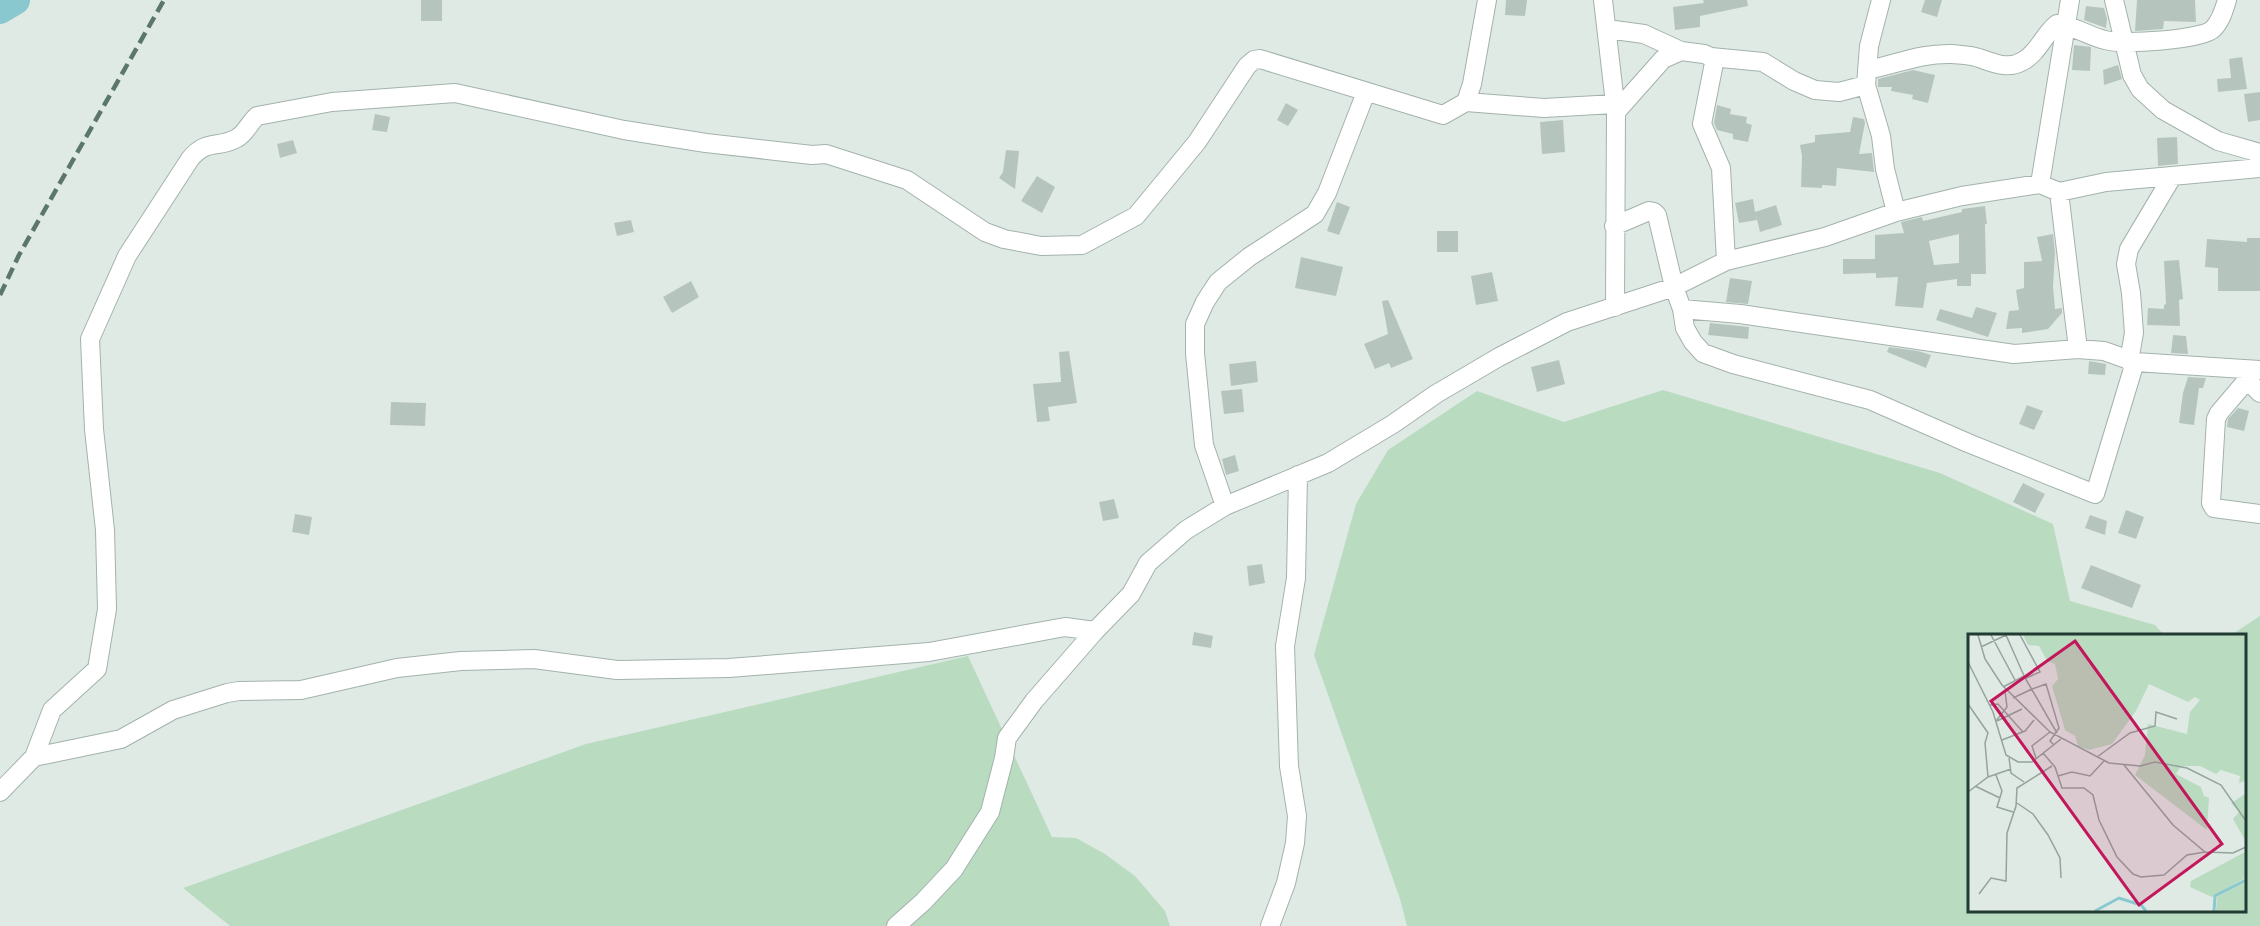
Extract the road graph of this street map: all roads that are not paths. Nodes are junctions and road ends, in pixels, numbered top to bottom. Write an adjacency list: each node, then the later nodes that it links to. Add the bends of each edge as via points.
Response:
1 (1487, 0): 14 (street)
2 (1603, 0): 8 (street)
3 (1881, 0): 12 (street, via 1869,46)
4 (2070, 0): 7 (street)
5 (2114, 0): 9 (street)
6 (2227, 0): 9 (street, via 2214,28 2205,35)
7 (2066, 25): 9 (street, via 2104,40); 12 (street, via 2057,24 2023,61 2006,66 1969,56 1930,54); 19 (street)
8 (1607, 29): 10 (street, via 1644,33); 15 (street)
9 (2124, 42): 16 (street, via 2135,82 2163,110 2218,141)
10 (1681, 51): 11 (street); 15 (street, via 1664,59)
11 (1711, 57): 12 (street, via 1763,62 1815,90 1839,92); 23 (street, via 1714,63 1702,124 1721,168)
12 (1866, 78): 21 (street)
13 (1366, 92): 14 (street, via 1443,115); 32 (street, via 1315,214 1218,282 1195,324 1204,446); 35 (street, via 1254,60 1197,142 1136,216 1083,245 1041,246 984,232 907,180 826,154 788,153 659,136 458,93 332,102 256,116 239,137 208,145 190,159 127,256 90,339 107,609 97,669 52,710)
14 (1466, 102): 15 (street)
15 (1615, 108): 22 (street)
16 (2260, 153)
17 (2260, 168): 18 (street)
18 (2172, 177): 20 (street, via 2106,182); 28 (street, via 2129,249 2126,264 2134,333)
19 (2040, 184): 20 (street); 21 (street, via 1962,196)
20 (2059, 192): 27 (street)
21 (1896, 212): 23 (street, via 1825,237)
22 (1614, 226): 24 (street, via 1649,211 1658,215); 25 (street)
23 (1726, 261): 24 (street)
24 (1674, 287): 25 (street); 26 (street)
25 (1615, 307): 31 (street, via 1567,322 1499,357 1328,463)
26 (1682, 309): 27 (street, via 2014,354); 28 (street, via 1685,327 1703,353 1870,400 2095,494)
27 (2078, 349): 28 (street, via 2104,351)
28 (2132, 361): 29 (street)
29 (2253, 374): 30 (street); 33 (street, via 2216,419 2211,503 2214,508)
30 (2260, 393)
31 (1298, 475): 32 (street); 38 (street, via 1296,578 1286,646 1289,766 1297,816 1286,883)
32 (1225, 506): 34 (street, via 1186,530 1148,563 1131,594)
33 (2260, 514)
34 (1095, 630): 35 (street, via 1065,627 929,652 729,668 617,670 534,659 397,668 301,690 228,693 173,710 121,739); 37 (street, via 1050,680 1007,738 990,812 954,869)
35 (34, 757): 36 (street)
36 (0, 792)
37 (896, 926)
38 (1270, 926)

